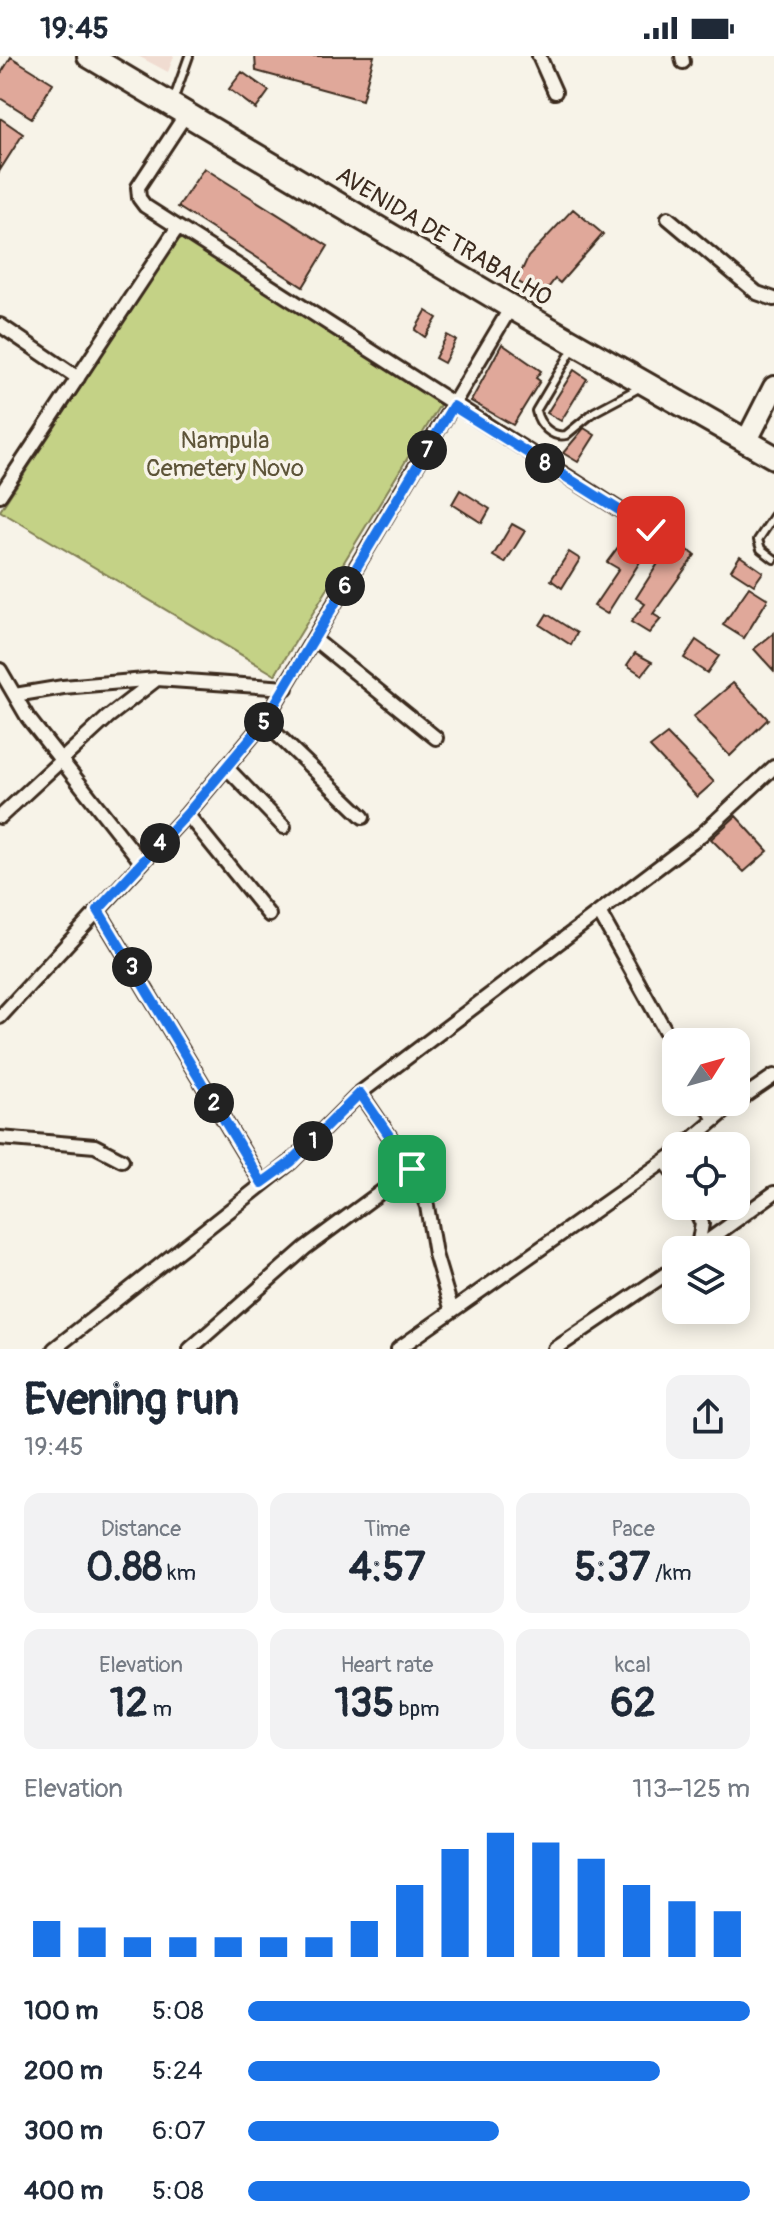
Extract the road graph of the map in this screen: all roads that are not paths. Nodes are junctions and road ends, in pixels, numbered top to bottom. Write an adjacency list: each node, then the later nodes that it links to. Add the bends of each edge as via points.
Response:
1 (89, 56): 5 (highway, AVENIDA DE TRABALHO)
2 (189, 56): 5 (lane)
3 (539, 56): 4 (street)
4 (555, 92)
5 (179, 109): 7 (street, via 138,187 145,206); 9 (highway, AVENIDA DE TRABALHO)
6 (668, 218): 8 (street, via 757,293)
7 (177, 228): 12 (street); 15 (street)
8 (774, 299)
9 (511, 307): 11 (highway, AVENIDA DE TRABALHO); 15 (street)
10 (0, 325): 12 (street)
11 (576, 344): 13 (highway, AVENIDA DE TRABALHO); 13 (lane, via 536,411 554,434 566,435 594,412)
12 (78, 378): 18 (street)
13 (646, 384): 16 (highway, AVENIDA DE TRABALHO)
14 (774, 387): 16 (main road)
15 (453, 406): 20 (street); 22 (street)
16 (746, 442): 17 (highway, AVENIDA DE TRABALHO)
17 (774, 457)
18 (0, 495)
19 (773, 520): 21 (lane, via 758,545)
20 (651, 530)
21 (774, 559)
22 (314, 639): 25 (street); 28 (street)
23 (0, 670): 26 (street)
24 (157, 679): 25 (street); 26 (street); 29 (street)
25 (286, 688): 27 (street)
26 (15, 695): 29 (street)
27 (264, 722): 31 (street); 34 (street)
28 (436, 738)
29 (61, 760): 33 (street); 36 (street)
30 (774, 767): 38 (street, via 701,835)
31 (227, 768): 32 (street); 35 (street)
32 (187, 814): 36 (street); 39 (street)
33 (0, 817)
34 (363, 817)
35 (284, 827)
36 (142, 863): 37 (street)
37 (98, 910): 40 (street); 53 (street)
38 (599, 912): 41 (street); 44 (street)
39 (269, 915)
40 (0, 1017)
41 (664, 1028)
42 (774, 1076): 43 (street)
43 (750, 1092)
44 (360, 1093): 52 (street); 53 (street, via 291,1162)
45 (713, 1116): 47 (street)
46 (720, 1116): 47 (street)
47 (715, 1120): 48 (street)
48 (701, 1132)
49 (0, 1138): 50 (street, via 95,1146)
50 (122, 1160)
51 (662, 1163): 57 (street)
52 (412, 1169): 57 (street, via 427,1206); 59 (street, via 305,1248)
53 (262, 1183): 58 (street)
54 (774, 1193): 55 (street)
55 (714, 1236)
56 (662, 1276): 61 (street)
57 (452, 1311): 60 (street)
58 (54, 1349)
59 (190, 1349)
60 (398, 1349)
61 (555, 1349)

